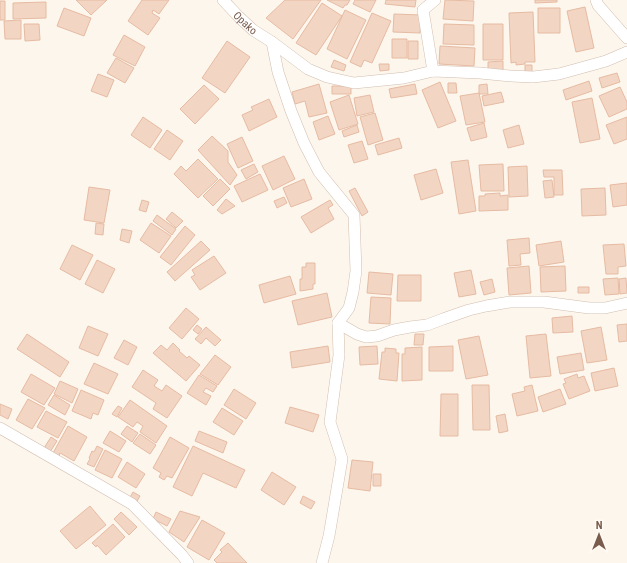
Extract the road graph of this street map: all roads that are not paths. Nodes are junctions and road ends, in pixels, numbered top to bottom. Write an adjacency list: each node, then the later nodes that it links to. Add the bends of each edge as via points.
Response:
1 (223, 0): 5 (street, Opako, via 253,30)
2 (435, 0): 7 (street, via 423,10)
3 (596, 0): 4 (street)
4 (627, 38)
5 (272, 42): 7 (street, Opako, via 308,69 327,77 354,83 404,78); 9 (street, via 278,72 304,143 320,172 354,215 356,271 353,292 349,308)
6 (627, 52): 7 (street, Opako, via 606,61 559,74 533,77)
7 (433, 71)
8 (627, 303): 9 (street, via 605,308 589,308 544,302 510,302 469,310 427,325 366,337)
9 (338, 322): 12 (street, via 339,355 330,422 342,459)
10 (0, 428): 11 (street, via 132,504)
11 (188, 563)
12 (322, 563)

